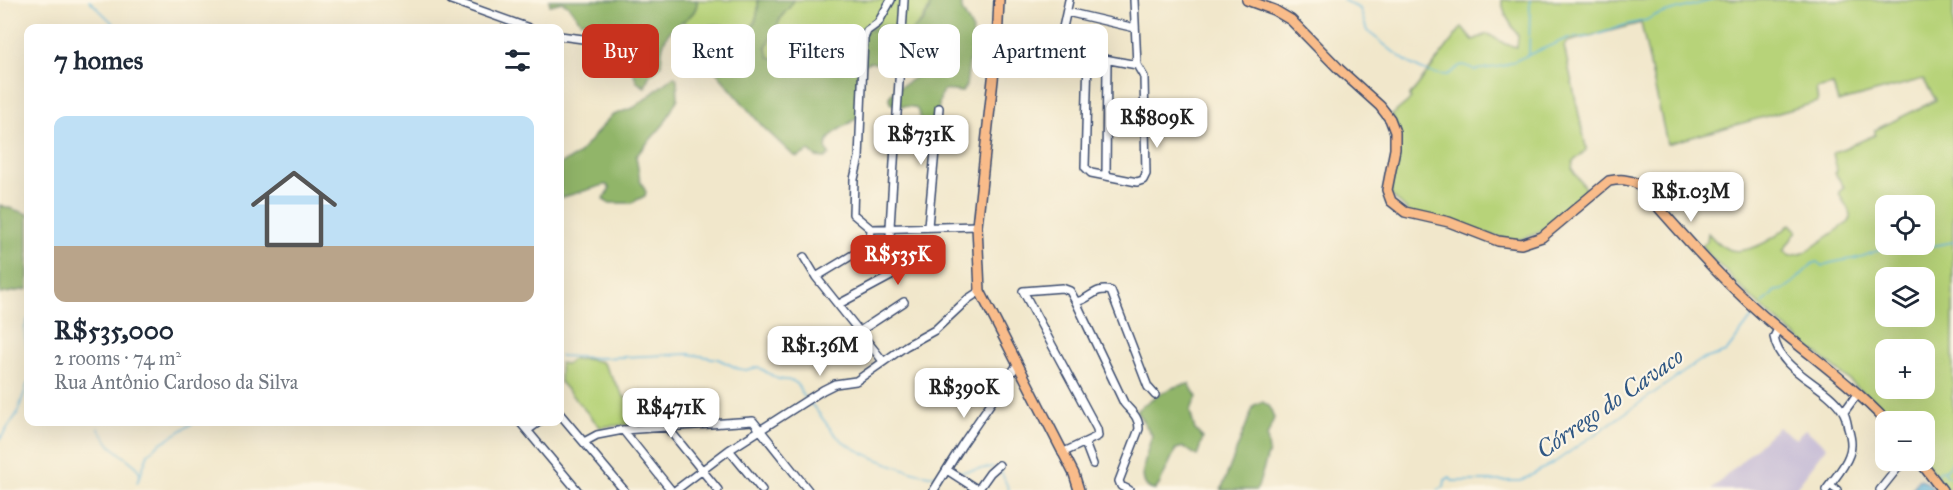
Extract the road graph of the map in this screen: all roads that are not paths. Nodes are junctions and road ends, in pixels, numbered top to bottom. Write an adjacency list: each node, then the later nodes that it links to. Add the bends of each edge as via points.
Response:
1 (451, 0): 9 (street)
2 (891, 0): 25 (street, via 864,38 853,214)
3 (904, 0): 24 (street)
4 (999, 0): 10 (main road)
5 (1069, 0): 8 (street)
6 (1134, 0): 12 (street)
7 (1249, 0): 32 (main road, via 1291,20 1390,119 1395,149 1387,190 1391,201 1405,212 1449,222 1498,241 1521,244 1542,237 1609,181 1629,180 1638,184 1697,251)
8 (1067, 12): 11 (street); 12 (street)
9 (518, 24)
10 (998, 24)
11 (1064, 24)
12 (1135, 28): 16 (street)
13 (564, 37): 14 (street)
14 (582, 39)
15 (1108, 60): 16 (street)
16 (1137, 65): 21 (street, via 1144,77 1146,174 1137,182)
17 (993, 78): 23 (main road)
18 (1087, 78): 21 (street, via 1085,167)
19 (1107, 78): 21 (street)
20 (939, 108): 22 (street)
21 (1106, 175)
22 (928, 226): 23 (street); 24 (street)
23 (977, 226): 28 (main road)
24 (890, 227): 25 (street); 31 (street, via 891,276)
25 (871, 229): 27 (street, via 864,248)
26 (804, 258): 27 (street)
27 (816, 277): 31 (street)
28 (980, 291): 34 (street, via 935,330); 35 (main road)
29 (904, 302): 33 (street)
30 (1076, 302): 37 (street, via 1095,291 1111,291 1148,387); 48 (street, via 1070,291 1062,288 1023,291 1097,429 1098,436); 68 (street, via 1125,403 1139,422 1119,481)
31 (839, 304): 33 (street)
32 (1778, 329): 36 (main road); 39 (street, via 1775,344 1790,366 1828,394)
33 (860, 331): 34 (street)
34 (883, 362): 44 (street, via 856,381 823,390)
35 (1017, 365): 50 (main road); 54 (street)
36 (1858, 393): 38 (main road); 39 (street)
37 (1155, 395)
38 (1876, 411)
39 (1844, 412): 57 (street, via 1852,445 1849,457)
40 (564, 419): 47 (street)
41 (524, 426): 45 (street)
42 (534, 426): 45 (street)
43 (667, 427): 44 (street, via 753,421); 46 (street); 53 (street)
44 (761, 429): 49 (street); 64 (street)
45 (528, 430): 58 (street)
46 (623, 430): 47 (street); 60 (street)
47 (584, 442): 59 (street)
48 (1085, 443): 50 (street); 51 (street)
49 (729, 450): 53 (street); 63 (street)
50 (1062, 453): 67 (main road)
51 (1093, 464)
52 (999, 465): 66 (street)
53 (701, 470): 61 (street); 62 (street)
54 (947, 470): 65 (street); 66 (street)
55 (1895, 471): 70 (street)
56 (1927, 471): 71 (main road)
57 (1828, 487): 69 (street)
58 (577, 490)
59 (624, 490)
60 (671, 490)
61 (676, 490)
62 (718, 490)
63 (762, 490)
64 (808, 490)
65 (934, 490)
66 (978, 490)
67 (1078, 490)
68 (1129, 490)
69 (1838, 490)
70 (1880, 490)
71 (1942, 490)

